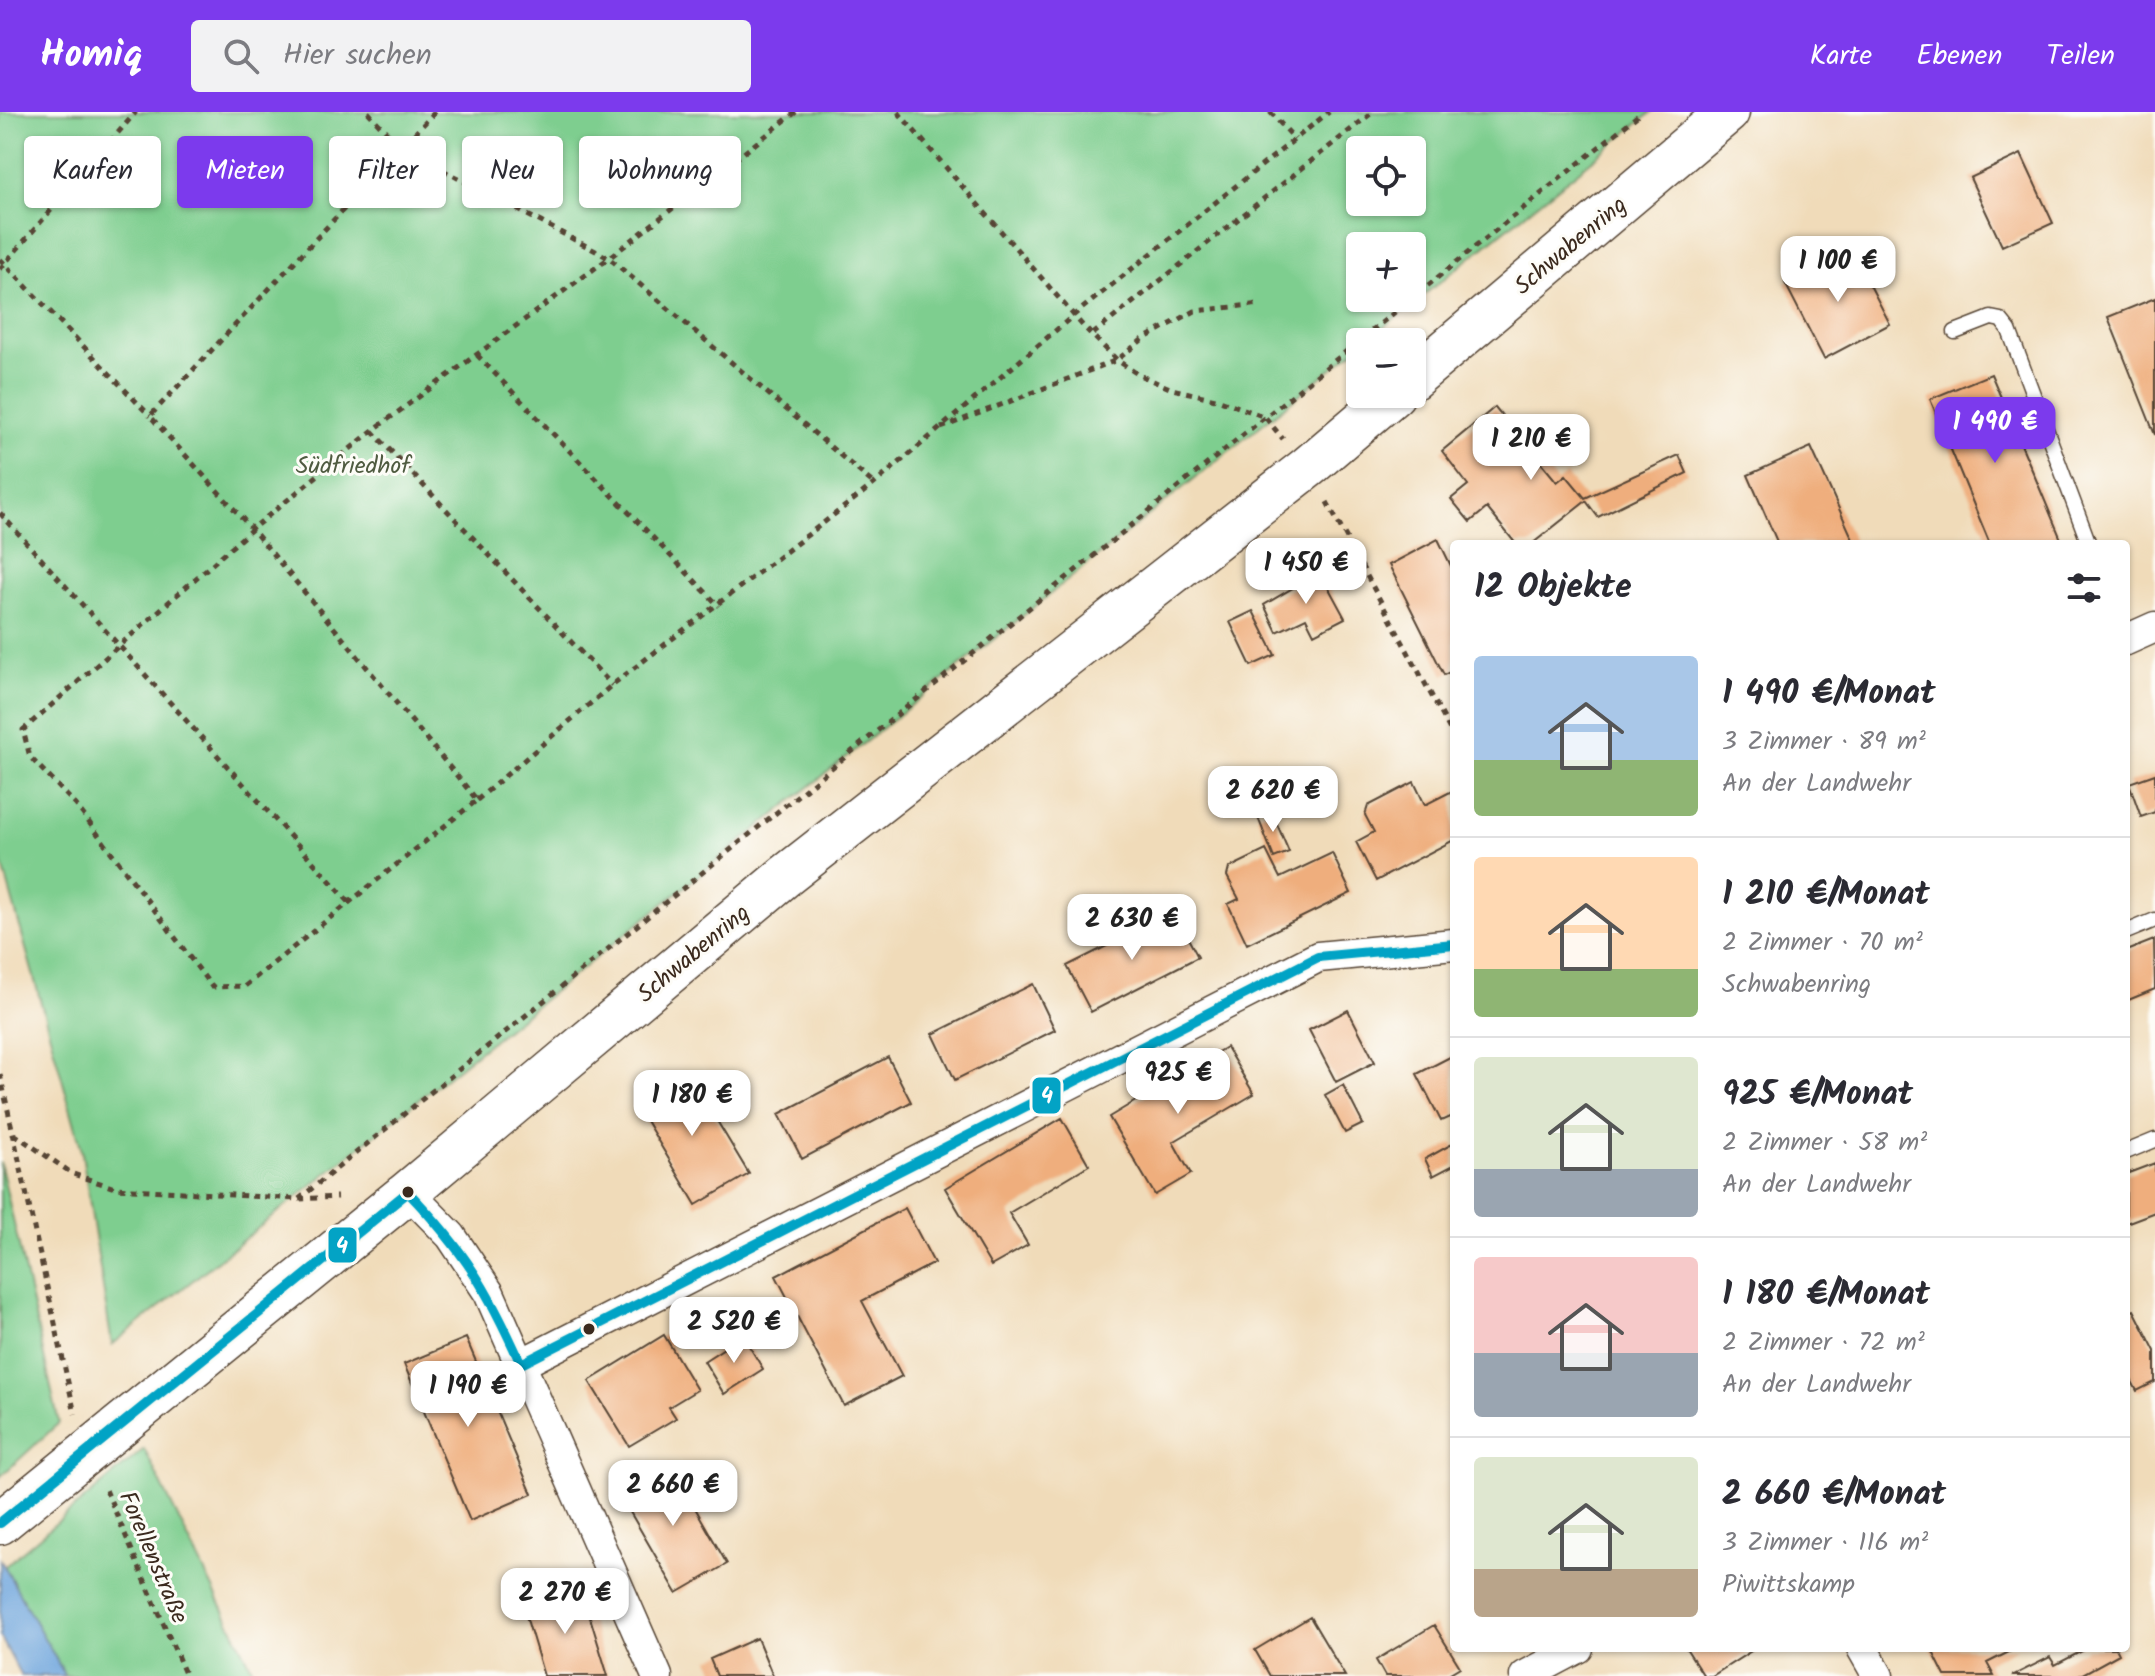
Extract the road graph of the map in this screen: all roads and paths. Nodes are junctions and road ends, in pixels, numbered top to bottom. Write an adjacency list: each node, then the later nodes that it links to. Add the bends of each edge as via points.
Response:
1 (136, 112): 17 (path)
2 (368, 112): 11 (path)
3 (435, 112): 12 (path)
4 (796, 112): 16 (path)
5 (898, 112): 20 (path)
6 (1270, 112): 13 (path)
7 (1329, 112): 13 (path)
8 (1373, 112): 22 (path)
9 (1642, 112): 28 (path)
10 (1728, 112): 25 (street, Schwabenring)
11 (390, 136)
12 (412, 136)
13 (1295, 139): 20 (path)
14 (446, 172): 16 (path)
15 (345, 208): 27 (path)
16 (609, 258): 23 (path); 32 (path)
17 (3, 261): 18 (path); 27 (path)
18 (0, 269)
19 (1261, 304): 24 (path, via 1195,311)
20 (1074, 315): 22 (path); 29 (path)
21 (1955, 332): 35 (lane, via 1991,318 2009,330)
22 (1093, 334): 24 (path)
23 (477, 355): 30 (path); 36 (path)
24 (1117, 360): 28 (path, via 1172,389); 29 (path)
25 (1426, 367)
26 (1378, 408): 31 (street, Schwabenring)
27 (150, 416): 34 (path)
28 (1265, 417): 53 (path)
29 (935, 430): 32 (path)
30 (372, 431): 34 (path); 40 (path)
31 (1308, 467): 41 (path); 51 (street, Schwabenring, via 784,877)
32 (874, 484): 36 (path)
33 (0, 513): 39 (path)
34 (252, 529): 39 (path); 42 (path)
35 (2088, 540)
36 (719, 606): 40 (path)
37 (2155, 627): 38 (street)
38 (2130, 638)
39 (118, 648): 43 (path); 43 (path, via 23,730 30,757 76,805 212,987 245,986)
40 (612, 685): 42 (path)
41 (1450, 730)
42 (477, 800): 43 (path)
43 (350, 903)
44 (2155, 920): 45 (lane)
45 (2130, 930)
46 (1450, 944): 54 (street, via 1318,957)
47 (0, 1074): 48 (path, Forellenstraße)
48 (13, 1133): 53 (path, via 73,1174 115,1188); 55 (path, Forellenstraße, via 72,1404)
49 (2155, 1140): 50 (lane)
50 (2130, 1150)
51 (408, 1192): 54 (street, via 451,1236 489,1293); 55 (street, Schwabenring)
52 (346, 1196): 53 (path)
53 (299, 1199)
54 (521, 1364): 60 (street)
55 (89, 1451): 56 (street, Schwabenring); 59 (path, Forellenstraße)
56 (2, 1521)
57 (1570, 1652): 61 (street)
58 (1864, 1652): 62 (street)
59 (186, 1676)
60 (657, 1676)
61 (1525, 1676)
62 (1878, 1676)

